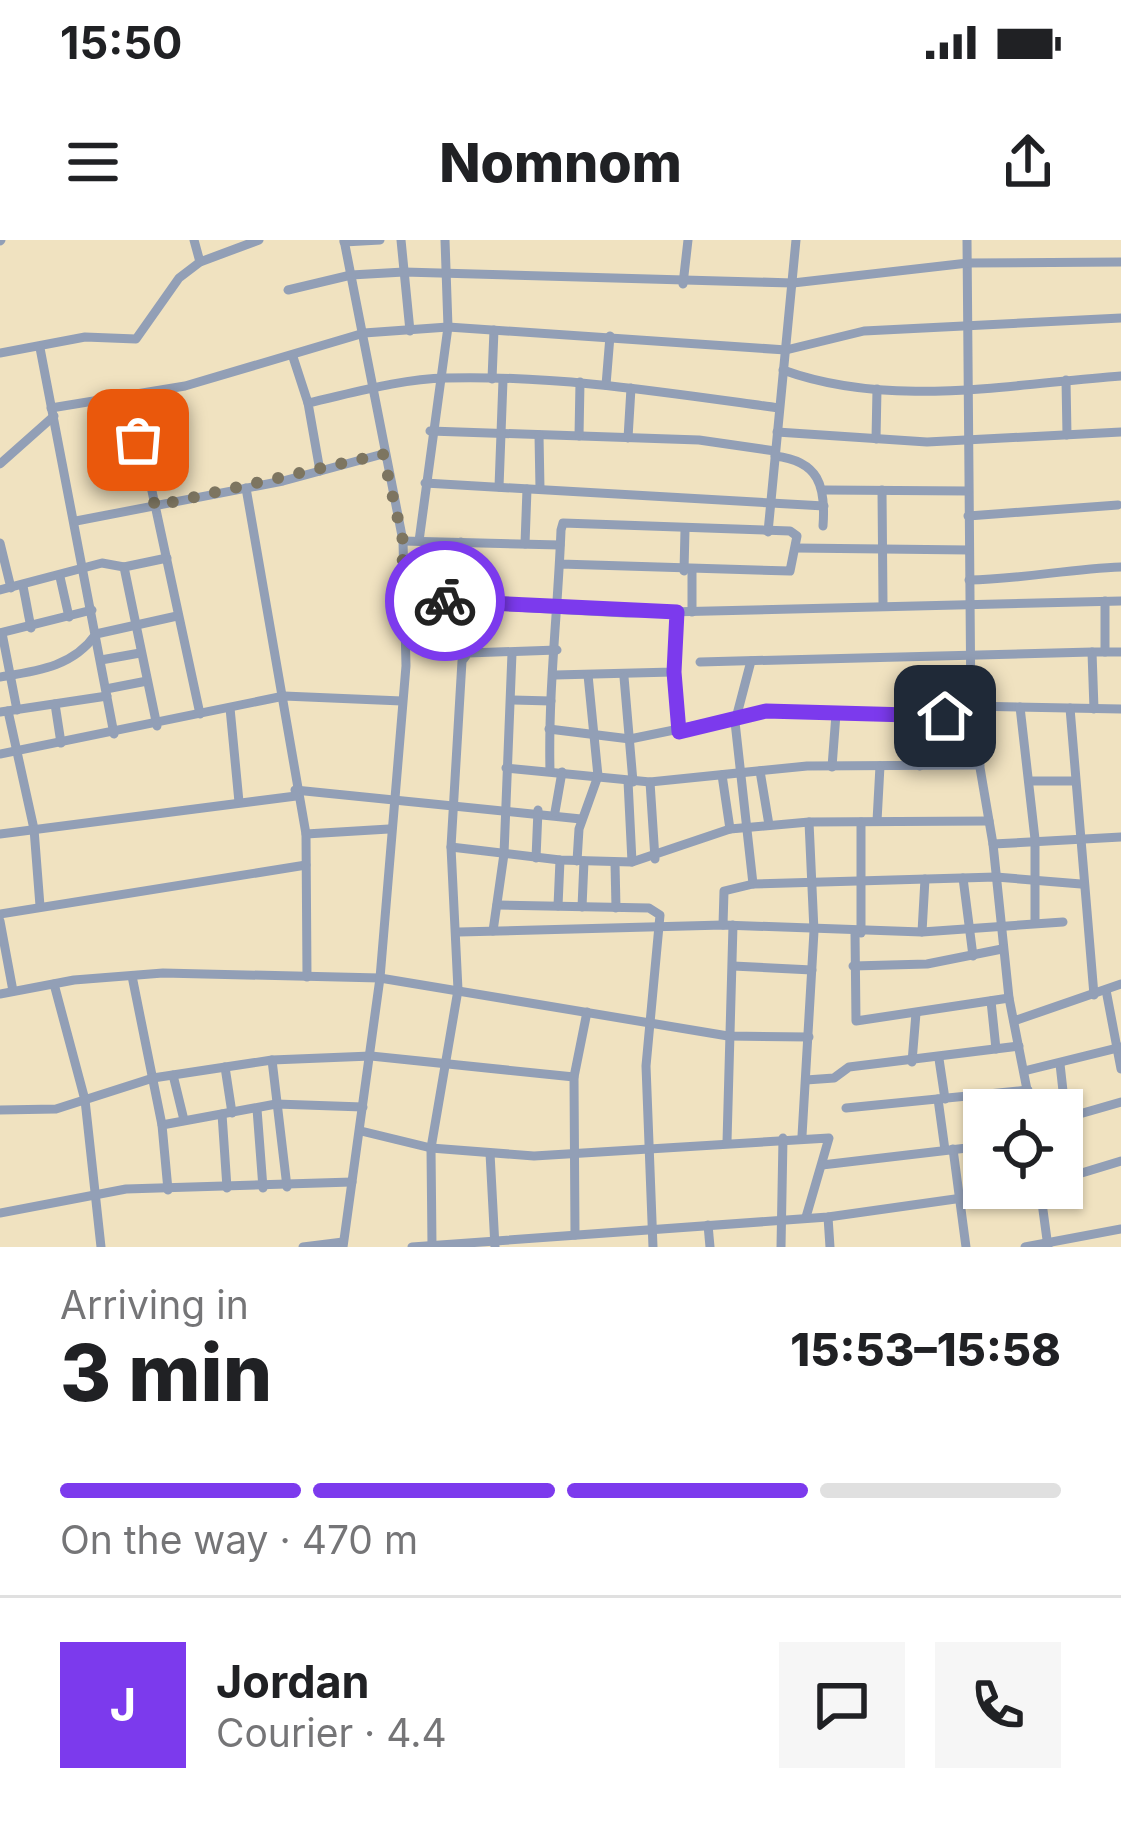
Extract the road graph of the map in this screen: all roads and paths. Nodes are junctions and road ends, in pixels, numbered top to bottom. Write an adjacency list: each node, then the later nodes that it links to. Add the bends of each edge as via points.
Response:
1 (194, 240): 10 (street)
2 (259, 240): 10 (street)
3 (380, 240): 9 (street)
4 (401, 240): 13 (street)
5 (445, 240): 14 (street)
6 (688, 240): 17 (street)
7 (796, 240): 16 (street)
8 (967, 240): 12 (street)
9 (344, 241): 15 (street)
10 (200, 262): 26 (street, via 136,339 86,337)
11 (1121, 262): 12 (street)
12 (968, 263): 16 (street); 20 (street)
13 (404, 272): 14 (street); 15 (street); 23 (street)
14 (449, 272): 17 (street); 21 (street)
15 (351, 275): 18 (street); 24 (street)
16 (793, 283): 17 (street); 27 (street)
17 (682, 284)
18 (288, 290)
19 (1121, 318): 20 (street)
20 (968, 326): 27 (street, via 836,334); 40 (street)
21 (448, 327): 22 (street); 23 (street); 32 (street)
22 (494, 330): 25 (street); 33 (street)
23 (410, 331): 24 (street)
24 (364, 333): 29 (street); 37 (street)
25 (610, 336): 27 (street); 36 (street)
26 (40, 348): 28 (street); 44 (street)
27 (786, 350): 30 (street)
28 (0, 353)
29 (293, 357): 41 (street); 42 (street)
30 (783, 370): 39 (street); 43 (street)
31 (1121, 376): 34 (street)
32 (443, 378): 33 (street); 37 (street); 45 (street)
33 (498, 379): 35 (street); 48 (street)
34 (1066, 380): 40 (street); 50 (street)
35 (580, 382): 36 (street); 51 (street)
36 (606, 385): 38 (street)
37 (372, 388): 42 (street); 56 (street)
38 (631, 388): 43 (street); 52 (street)
39 (877, 389): 40 (street); 53 (street)
40 (970, 389): 54 (street)
41 (95, 401): 44 (street); 69 (street, via 138,440)
42 (308, 403): 58 (street)
43 (779, 408): 46 (street)
44 (52, 412): 57 (street); 72 (street)
45 (430, 431): 48 (street); 59 (street)
46 (777, 432): 53 (street); 55 (street)
47 (1121, 432): 50 (street)
48 (503, 434): 49 (street); 60 (street)
49 (539, 435): 51 (street); 63 (street)
50 (1067, 435): 54 (street)
51 (579, 436): 52 (street)
52 (628, 438): 55 (street)
53 (876, 439): 54 (street)
54 (969, 442): 66 (street)
55 (775, 453): 64 (street, via 800,460); 67 (street)
56 (383, 454): 58 (street); 76 (street)
57 (0, 464)
58 (320, 470): 61 (street)
59 (425, 483): 60 (street); 77 (street)
60 (499, 487): 62 (street)
61 (246, 488): 69 (street); 130 (street)
62 (527, 489): 63 (street); 80 (street)
63 (540, 489): 67 (street)
64 (825, 490): 65 (street); 70 (street)
65 (882, 490): 66 (street); 83 (street)
66 (968, 491): 71 (street)
67 (770, 501): 70 (street); 75 (street)
68 (1120, 503): 71 (street)
69 (155, 506): 72 (street); 85 (street)
70 (824, 506): 73 (street)
71 (968, 516): 84 (street)
72 (76, 521): 89 (street)
73 (823, 526)
74 (685, 530): 75 (street); 81 (street, via 566,522); 90 (street)
75 (768, 532): 82 (street, via 796,533)
76 (403, 541): 77 (street); 96 (street)
77 (419, 542): 78 (street)
78 (460, 542): 80 (street); 99 (street)
79 (0, 543): 95 (street)
80 (525, 544): 81 (street)
81 (560, 544): 86 (street)
82 (796, 548): 83 (street); 90 (street, via 790,571)
83 (883, 548): 84 (street); 102 (street)
84 (970, 550): 93 (street)
85 (167, 558): 87 (street); 107 (street)
86 (560, 564): 90 (street); 103 (street)
87 (124, 567): 89 (street); 109 (street)
88 (1121, 567): 92 (street)
89 (85, 570): 91 (street); 104 (street)
90 (688, 572): 106 (street)
91 (60, 577): 94 (street); 108 (street)
92 (1034, 579): 93 (street); 101 (street)
93 (969, 580): 100 (street)
94 (23, 586): 95 (street); 110 (street)
95 (5, 589)
96 (402, 601): 99 (street); 132 (street)
97 (1105, 601): 98 (street); 101 (street); 115 (street)
98 (1121, 601)
99 (458, 602): 103 (street)
100 (968, 602): 101 (street); 102 (street); 119 (street)
101 (1034, 603)
102 (883, 604): 106 (street)
103 (559, 609): 105 (street); 113 (street)
104 (92, 610): 108 (street); 112 (street)
105 (677, 612): 106 (street); 123 (street)
106 (692, 612)
107 (177, 616): 109 (street); 143 (street)
108 (69, 617): 110 (street)
109 (136, 624): 112 (street); 117 (street)
110 (31, 628): 111 (street)
111 (1, 633): 126 (street)
112 (96, 634): 120 (street); 126 (street, via 62,664)
113 (556, 650): 118 (street); 124 (street)
114 (1092, 652): 115 (street); 119 (street); 138 (street)
115 (1105, 652): 116 (street)
116 (1121, 652)
117 (140, 653): 120 (street); 128 (street)
118 (512, 653): 131 (street); 172 (street, via 468,653 462,661)
119 (968, 657): 121 (street); 141 (street)
120 (100, 660): 129 (street)
121 (751, 661): 122 (street); 142 (street)
122 (700, 662)
123 (674, 672): 127 (street); 148 (street)
124 (555, 675): 125 (street); 133 (street)
125 (588, 675): 127 (street); 150 (street)
126 (4, 677): 140 (street)
127 (624, 677): 151 (street)
128 (147, 682): 129 (street); 146 (street)
129 (106, 692): 134 (street); 149 (street)
130 (284, 696): 132 (street); 136 (street); 169 (street)
131 (513, 700): 133 (street); 159 (street)
132 (402, 701): 170 (street)
133 (551, 701): 147 (street)
134 (55, 704): 140 (street); 152 (street)
135 (1020, 707): 137 (street); 141 (street); 166 (street)
136 (230, 708): 143 (street); 171 (street)
137 (1070, 708): 138 (street); 167 (street)
138 (1094, 709): 139 (street)
139 (1121, 709)
140 (8, 711): 153 (street)
141 (971, 711): 145 (street); 155 (street)
142 (736, 714): 144 (street); 148 (street); 162 (street)
143 (200, 715): 146 (street)
144 (836, 715): 145 (street); 158 (street)
145 (919, 718): 157 (street)
146 (157, 726): 149 (street)
147 (549, 729): 150 (street); 160 (street)
148 (679, 732): 151 (street)
149 (114, 734): 152 (street)
150 (594, 736): 151 (street); 164 (street)
151 (630, 739): 165 (street)
152 (61, 743): 153 (street)
153 (13, 751): 154 (street); 183 (street)
154 (0, 754)
155 (980, 765): 157 (street); 178 (street)
156 (880, 766): 157 (street); 158 (street); 177 (street)
157 (920, 766)
158 (832, 767): 161 (street)
159 (506, 768): 160 (street); 173 (street)
160 (556, 771): 164 (street); 175 (street)
161 (760, 771): 162 (street); 181 (street)
162 (740, 773): 163 (street); 182 (street)
163 (722, 775): 168 (street); 185 (street)
164 (598, 776): 165 (street); 176 (street)
165 (631, 781): 168 (street); 198 (street)
166 (1029, 781): 167 (street); 190 (street)
167 (1075, 781): 188 (street)
168 (650, 782): 195 (street)
169 (295, 793): 170 (street); 171 (street); 187 (street)
170 (392, 798): 172 (street); 184 (street)
171 (238, 802): 183 (street)
172 (454, 808): 173 (street); 192 (street)
173 (505, 808): 174 (street); 193 (street)
174 (538, 811): 175 (street); 194 (street)
175 (555, 812): 176 (street)
176 (581, 819): 197 (street)
177 (877, 821): 178 (street); 180 (street)
178 (989, 821): 191 (street)
179 (809, 822): 180 (street); 181 (street); 206 (street)
180 (861, 822): 204 (street)
181 (769, 826): 182 (street)
182 (749, 827): 185 (street); 207 (street)
183 (34, 829): 186 (street); 210 (street)
184 (389, 829): 187 (street); 233 (street)
185 (730, 829): 195 (street)
186 (0, 834)
187 (306, 834): 200 (street)
188 (1078, 835): 189 (street); 190 (street); 208 (street)
189 (1121, 837)
190 (1035, 839): 191 (street); 205 (street)
191 (993, 844): 201 (street)
192 (451, 847): 193 (street); 223 (street)
193 (504, 854): 194 (street); 209 (street)
194 (536, 858): 196 (street)
195 (656, 859): 198 (street)
196 (560, 860): 197 (street); 211 (street)
197 (581, 861): 199 (street); 212 (street)
198 (632, 862): 199 (street)
199 (615, 863): 213 (street)
200 (306, 865): 210 (street); 232 (street)
201 (996, 877): 202 (street); 205 (street); 218 (street)
202 (963, 878): 203 (street); 220 (street)
203 (926, 879): 204 (street); 224 (street)
204 (863, 880): 206 (street); 225 (street)
205 (1036, 880): 208 (street); 216 (street)
206 (811, 882): 207 (street); 222 (street)
207 (753, 884): 217 (street, via 724,892)
208 (1081, 884): 240 (street)
209 (497, 905): 211 (street); 221 (street)
210 (40, 906): 214 (street)
211 (558, 906): 212 (street)
212 (582, 907): 213 (street)
213 (616, 908): 219 (street, via 656,910)
214 (0, 917): 238 (street)
215 (1063, 922): 216 (street)
216 (1035, 923): 218 (street)
217 (728, 925): 219 (street); 222 (street); 229 (street)
218 (1002, 926): 220 (street); 226 (street)
219 (662, 928): 221 (street); 246 (street)
220 (972, 930): 224 (street); 227 (street)
221 (493, 931): 223 (street)
222 (814, 931): 225 (street); 230 (street)
223 (459, 932): 236 (street)
224 (922, 932): 225 (street)
225 (858, 933): 228 (street)
226 (1003, 949): 227 (street); 241 (street)
227 (973, 956): 228 (street)
228 (853, 965): 244 (street, via 856,1021)
229 (733, 966): 230 (street); 247 (street)
230 (812, 970): 248 (street)
231 (132, 976): 232 (street); 234 (street); 263 (street)
232 (308, 977): 233 (street)
233 (380, 978): 236 (street); 252 (street)
234 (55, 984): 238 (street); 269 (street)
235 (1121, 984): 237 (street)
236 (458, 990): 243 (street); 257 (street)
237 (1106, 990): 240 (street); 250 (street)
238 (13, 992): 239 (street)
239 (0, 994)
240 (1094, 995): 245 (street)
241 (1009, 998): 242 (street); 245 (street)
242 (991, 1001): 244 (street); 251 (street)
243 (587, 1012): 246 (street); 262 (street)
244 (916, 1013): 255 (street)
245 (1014, 1021): 249 (street)
246 (650, 1022): 247 (street); 285 (street)
247 (728, 1036): 248 (street); 283 (street)
248 (808, 1037): 264 (street)
249 (1019, 1046): 251 (street); 260 (street)
250 (1119, 1047): 256 (street); 259 (street)
251 (996, 1049): 253 (street)
252 (371, 1056): 254 (street); 257 (street); 272 (street)
253 (938, 1059): 255 (street); 268 (street)
254 (272, 1060): 258 (street); 271 (street)
255 (912, 1062): 264 (street, via 849,1066 834,1078)
256 (1060, 1064): 260 (street); 266 (street)
257 (445, 1066): 262 (street); 284 (street)
258 (225, 1067): 261 (street); 276 (street)
259 (1121, 1069)
260 (1024, 1072): 265 (street)
261 (173, 1075): 263 (street); 278 (street)
262 (574, 1077): 289 (street)
263 (153, 1078): 269 (street); 279 (street)
264 (806, 1080): 281 (street)
265 (1028, 1089)
266 (1062, 1089)
267 (963, 1097): 268 (street)
268 (942, 1099): 273 (street); 287 (street)
269 (85, 1100): 275 (street); 298 (street)
270 (1121, 1102): 277 (street)
271 (277, 1104): 272 (street); 274 (street); 294 (street)
272 (363, 1107): 280 (street)
273 (846, 1108)
274 (257, 1109): 276 (street); 296 (street)
275 (0, 1110)
276 (227, 1113): 278 (street); 295 (street)
277 (1083, 1113)
278 (184, 1120): 279 (street)
279 (162, 1125): 297 (street)
280 (361, 1131): 284 (street); 293 (street)
281 (802, 1136): 282 (street); 291 (street, via 830,1140)
282 (782, 1138): 283 (street); 304 (street)
283 (727, 1142): 285 (street)
284 (431, 1148): 288 (street); 313 (street)
285 (652, 1148): 289 (street); 306 (street)
286 (963, 1148): 287 (street)
287 (949, 1149): 291 (street); 299 (street)
288 (490, 1153): 289 (street); 310 (street)
289 (573, 1155): 309 (street)
290 (1121, 1160): 292 (street)
291 (822, 1165): 303 (street)
292 (1083, 1172)
293 (352, 1182): 294 (street); 311 (street)
294 (286, 1187): 296 (street)
295 (227, 1188): 296 (street); 297 (street)
296 (263, 1188)
297 (169, 1190): 298 (street)
298 (98, 1193): 301 (street); 314 (street)
299 (961, 1200): 302 (street); 322 (street)
300 (1040, 1209): 312 (street)
301 (0, 1213)
302 (828, 1216): 303 (street); 321 (street)
303 (806, 1217): 304 (street)
304 (778, 1220): 305 (street); 320 (street)
305 (708, 1225): 306 (street); 319 (street)
306 (653, 1229): 308 (street); 318 (street)
307 (1121, 1229): 312 (street)
308 (593, 1234): 309 (street); 317 (street)
309 (575, 1235): 310 (street)
310 (495, 1244): 313 (street)
311 (343, 1245): 315 (street)
312 (1047, 1245): 323 (street)
313 (432, 1246): 316 (street)
314 (101, 1247)
315 (303, 1247)
316 (412, 1247)
317 (594, 1247)
318 (653, 1247)
319 (710, 1247)
320 (781, 1247)
321 (830, 1247)
322 (966, 1247)
323 (1024, 1247)

